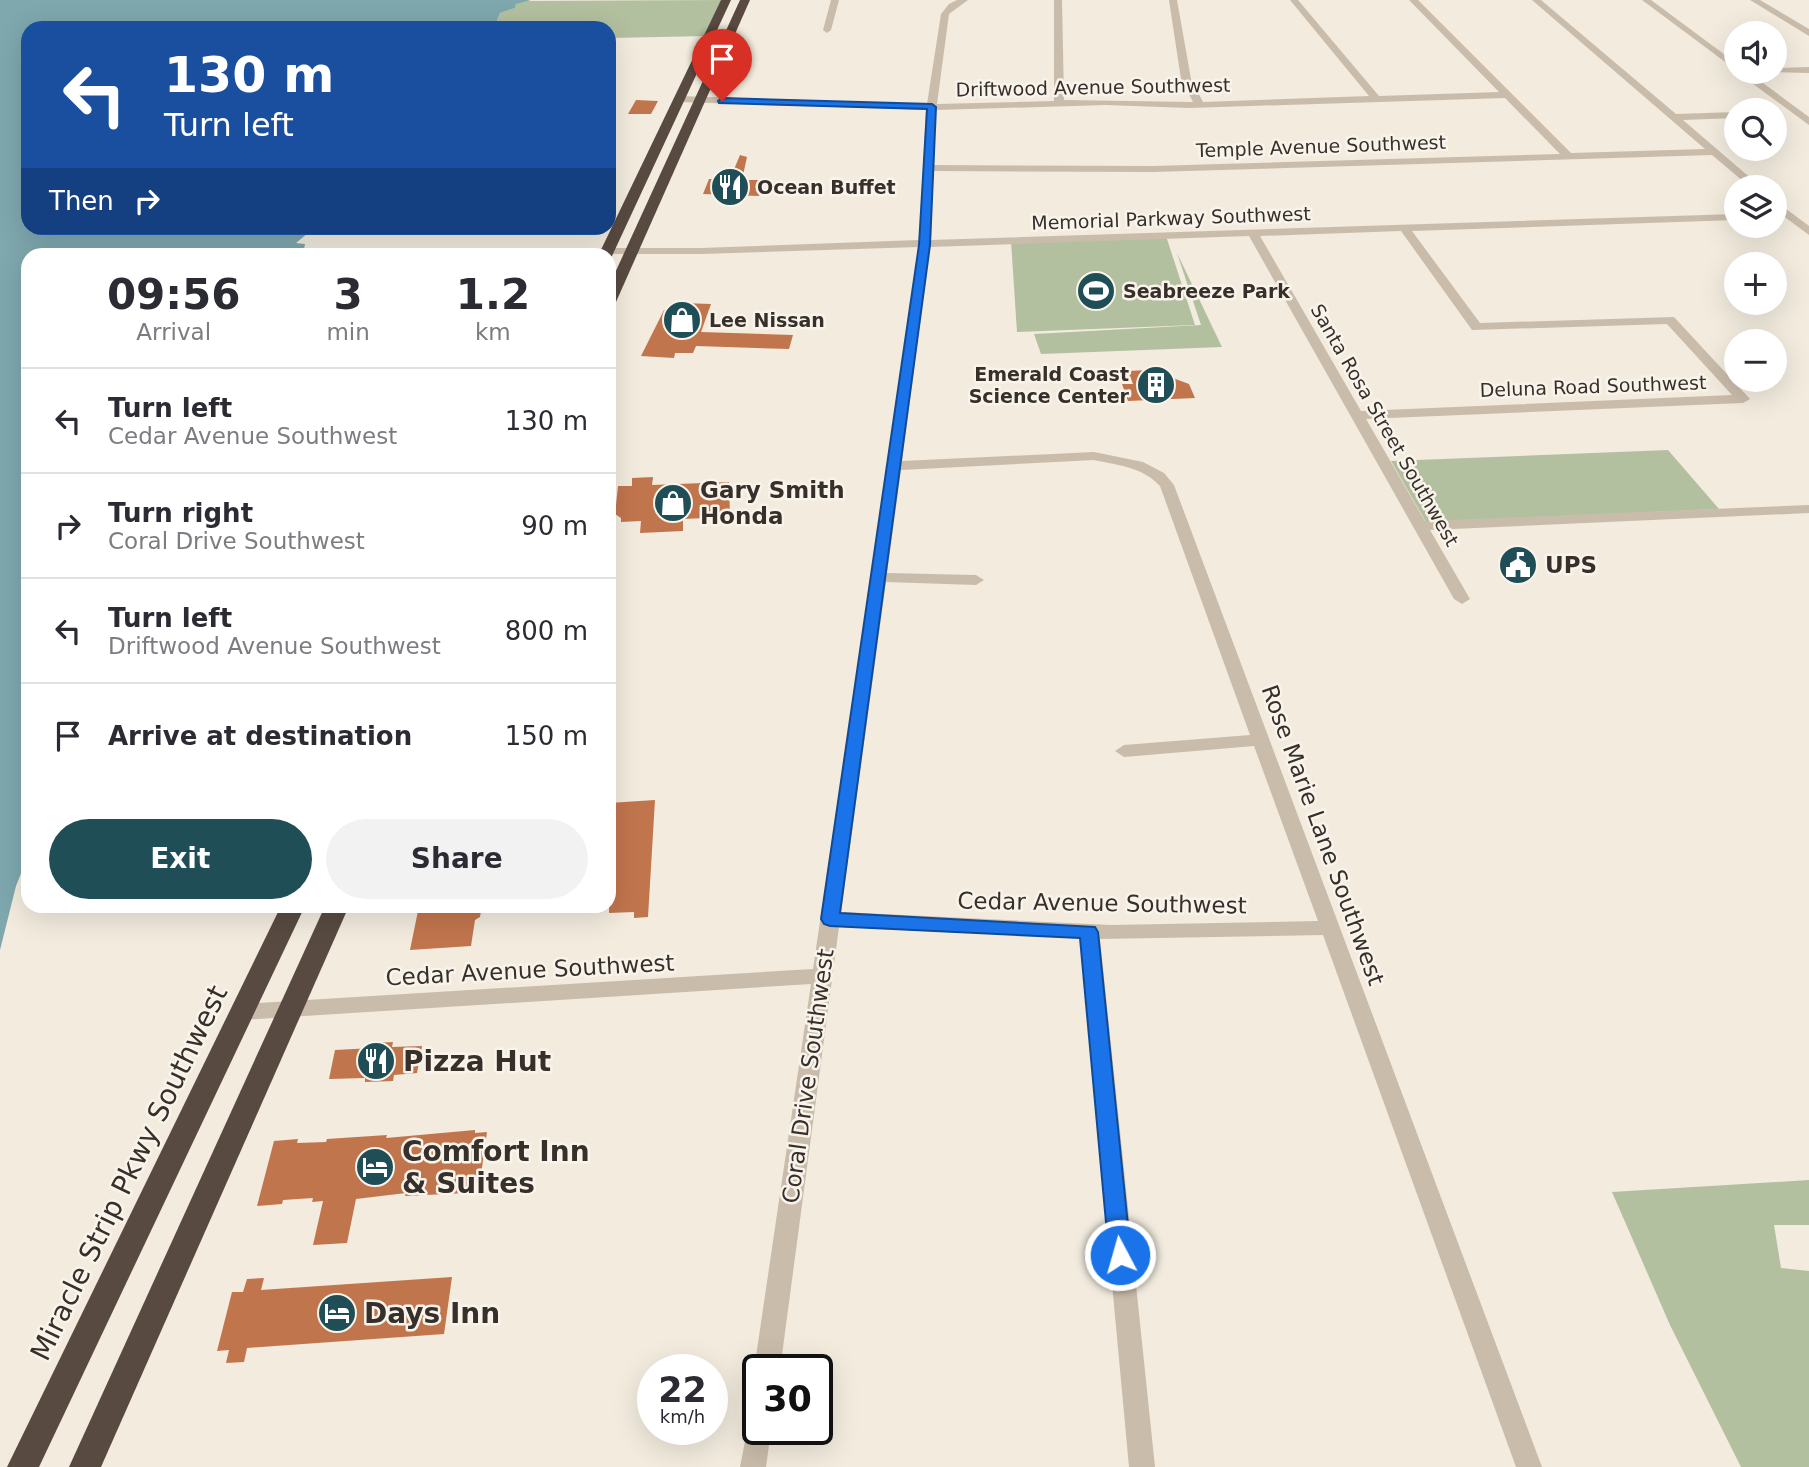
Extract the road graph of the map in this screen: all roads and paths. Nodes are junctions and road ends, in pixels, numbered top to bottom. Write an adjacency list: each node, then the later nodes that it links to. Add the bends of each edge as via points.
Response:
1 (726, 0): 19 (highway)
2 (745, 0): 21 (highway)
3 (835, 0): 12 (street)
4 (964, 0): 24 (street, Coral Drive Southwest, via 945,14)
5 (1058, 0): 22 (street)
6 (1173, 0): 23 (street, via 1186,79)
7 (1294, 0): 20 (street)
8 (1413, 0): 18 (street)
9 (1536, 0): 29 (street)
10 (1646, 0): 14 (street)
11 (1754, 0): 13 (street)
12 (827, 30)
13 (1809, 33)
14 (1724, 58)
15 (1809, 70): 16 (street)
16 (1787, 71)
17 (1758, 84): 26 (street)
18 (1508, 95): 20 (street, Driftwood Avenue Southwest); 32 (street)
19 (678, 99): 21 (street, Driftwood Avenue Southwest); 40 (highway)
20 (1376, 99): 23 (street, Driftwood Avenue Southwest)
21 (700, 100): 24 (street, Driftwood Avenue Southwest); 44 (highway)
22 (1059, 104): 23 (street, Driftwood Avenue Southwest); 24 (street, Driftwood Avenue Southwest)
23 (1199, 104)
24 (932, 107): 33 (street, Coral Drive Southwest)
25 (1787, 113): 26 (street)
26 (1797, 113): 27 (street); 30 (street)
27 (1809, 113)
28 (1724, 115): 29 (street)
29 (1673, 117): 31 (street)
30 (1809, 122)
31 (1714, 152): 32 (street, Temple Avenue Southwest); 34 (street)
32 (1568, 156): 33 (street, Temple Avenue Southwest, via 1153,169)
33 (928, 168): 43 (street, Coral Drive Southwest)
34 (1742, 175)
35 (1787, 214): 37 (street)
36 (1809, 215): 37 (street)
37 (1790, 216): 41 (street)
38 (1724, 217): 39 (street, Memorial Parkway Southwest)
39 (1404, 228): 42 (street, Memorial Parkway Southwest); 47 (street, Deluna Road Southwest, via 1476,327 1670,320 1743,399)
40 (616, 232)
41 (1809, 232)
42 (1253, 233): 43 (street, Memorial Parkway Southwest); 47 (street, Santa Rosa Street Southwest)
43 (925, 244): 44 (street, Memorial Parkway Southwest); 48 (street, Coral Drive Southwest)
44 (632, 252): 45 (street, Memorial Parkway Southwest); 46 (highway)
45 (616, 253)
46 (616, 287)
47 (1356, 415): 50 (street, Santa Rosa Street Southwest)
48 (894, 466): 51 (street, Coral Drive Southwest); 54 (street, Rose Marie Lane Southwest, via 1094,456 1124,460 1158,476 1173,498)
49 (1809, 509): 50 (street)
50 (1420, 526): 53 (street, Santa Rosa Street Southwest)
51 (878, 577): 52 (street); 58 (street, Coral Drive Southwest)
52 (976, 580)
53 (1462, 600)
54 (1262, 740): 55 (street); 59 (street, Rose Marie Lane Southwest)
55 (1124, 751)
56 (290, 913): 63 (highway, Miracle Strip Pkwy Southwest)
57 (334, 913): 62 (highway)
58 (830, 919): 60 (street, Cedar Avenue Southwest); 61 (street, Coral Drive Southwest)
59 (1331, 928): 60 (street, Cedar Avenue Southwest); 70 (street, Rose Marie Lane Southwest)
60 (1089, 932): 69 (street)
61 (822, 976): 62 (street, Cedar Avenue Southwest); 64 (street, Coral Drive Southwest)
62 (290, 1009): 63 (street, Cedar Avenue Southwest); 67 (highway)
63 (241, 1012): 66 (highway, Miracle Strip Pkwy Southwest)
64 (769, 1354)
65 (756, 1445): 68 (street)
66 (23, 1467)
67 (85, 1467)
68 (753, 1467)
69 (1142, 1467)
70 (1529, 1467)

